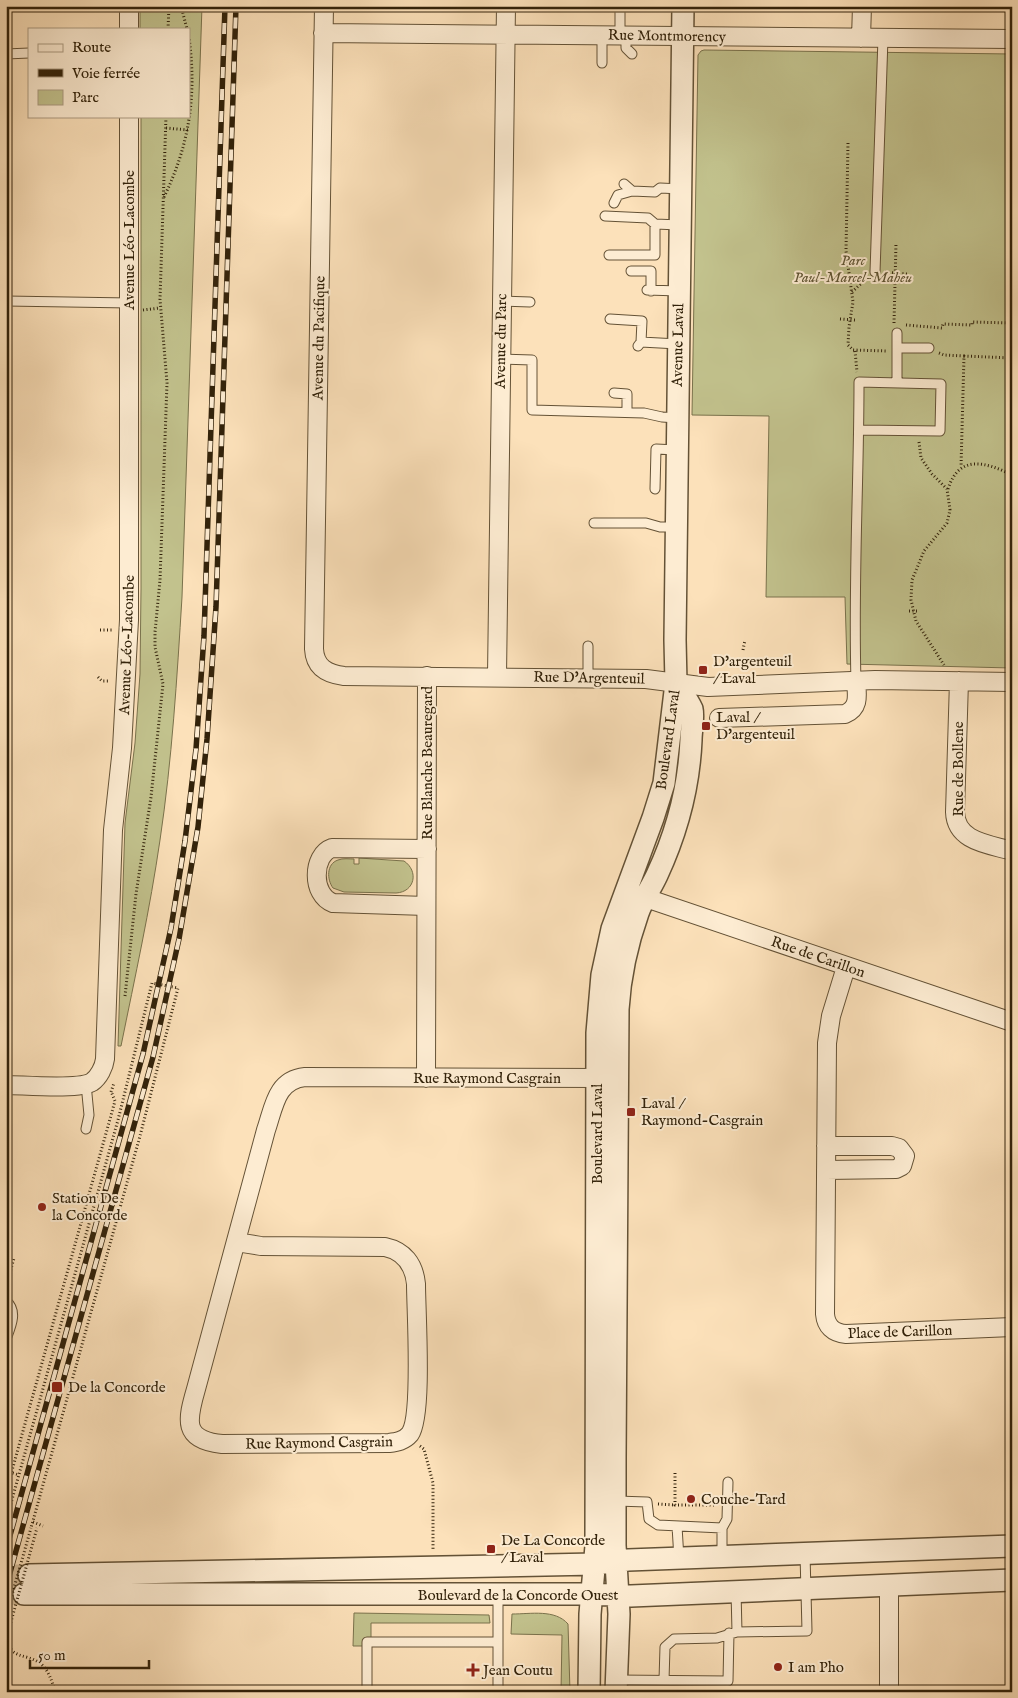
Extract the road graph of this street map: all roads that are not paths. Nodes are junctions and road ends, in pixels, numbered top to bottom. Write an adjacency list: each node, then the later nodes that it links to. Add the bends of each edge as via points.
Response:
1 (129, 6): 7 (street)
2 (324, 6): 8 (street, Avenue du Pacifique)
3 (506, 6): 9 (street, Avenue du Parc)
4 (620, 6): 11 (lane)
5 (683, 6): 12 (street, Avenue Laval)
6 (862, 6): 13 (street)
7 (129, 28)
8 (323, 32): 9 (street, Rue Montmorency); 52 (street, Avenue du Pacifique, via 314,648)
9 (505, 34): 10 (street, Rue Montmorency); 33 (street, Avenue du Parc)
10 (602, 35): 11 (street, Rue Montmorency); 19 (lane)
11 (623, 35): 12 (street, Rue Montmorency); 18 (lane, via 626,48)
12 (683, 36): 13 (street, Rue Montmorency); 22 (street, Avenue Laval)
13 (861, 38): 14 (street, Rue Montmorency)
14 (883, 38): 15 (street, Rue Montmorency); 30 (lane)
15 (1012, 39)
16 (28, 53): 17 (lane)
17 (6, 54)
18 (632, 54)
19 (602, 63)
20 (129, 118): 35 (street, Avenue Léo-Lacombe)
21 (624, 184): 23 (lane)
22 (681, 189): 23 (lane); 27 (street, Avenue Laval)
23 (632, 191): 24 (lane, via 618,195)
24 (614, 203)
25 (605, 216): 26 (lane, via 648,218)
26 (655, 224): 27 (lane); 28 (lane, via 655,255)
27 (680, 225): 31 (street, Avenue Laval)
28 (609, 255)
29 (632, 271): 31 (lane, via 651,271 649,290)
30 (875, 272)
31 (679, 291): 38 (street, Avenue Laval)
32 (6, 301): 35 (lane)
33 (502, 301): 34 (lane); 41 (street, Avenue du Parc)
34 (530, 302)
35 (135, 306): 69 (street, Avenue Léo-Lacombe, via 129,641 113,830 106,1052 99,1074)
36 (610, 319): 38 (lane, via 642,321 639,344)
37 (897, 332): 39 (lane)
38 (678, 344): 45 (street, Avenue Laval)
39 (897, 348): 40 (lane); 42 (lane)
40 (929, 348)
41 (501, 360): 44 (lane, via 532,360 532,410); 54 (street, Avenue du Parc)
42 (897, 383): 46 (lane, via 859,382); 46 (lane, via 941,384 940,431)
43 (614, 393): 44 (lane, via 627,394)
44 (627, 412): 45 (lane)
45 (677, 418): 47 (street, Avenue Laval)
46 (859, 430): 56 (lane, via 854,580)
47 (677, 450): 48 (lane, via 654,447); 50 (street, Avenue Laval)
48 (655, 488)
49 (594, 523): 50 (lane, via 646,523)
50 (676, 527): 59 (street, Avenue Laval)
51 (588, 646): 55 (lane)
52 (322, 668): 53 (street, Rue D'Argenteuil, via 338,675)
53 (428, 676): 54 (street, Rue D'Argenteuil); 61 (street, Rue Blanche Beauregard)
54 (498, 676): 55 (street, Rue D'Argenteuil)
55 (588, 678): 59 (street, Rue D'Argenteuil)
56 (856, 681): 57 (street, Rue D'Argenteuil); 59 (street, Rue D'Argenteuil, via 708,687); 60 (street, via 856,706 846,714)
57 (959, 681): 58 (street, Rue D'Argenteuil); 62 (street, Rue de Bollene, via 957,823 970,838)
58 (1012, 682)
59 (676, 683): 63 (street, Boulevard Laval, via 664,783)
60 (719, 718)
61 (426, 849): 64 (street, Rue Blanche Beauregard); 64 (street, Rue Blanche Beauregard, via 332,848 325,851 319,860 318,881 323,897 333,903)
62 (1012, 851)
63 (635, 894): 65 (street, Rue de Carillon); 68 (street, Boulevard Laval, via 632,931)
64 (426, 906): 67 (street, Rue Blanche Beauregard)
65 (846, 967): 66 (street, Rue de Carillon); 72 (street, Place de Carillon, via 828,1029)
66 (1012, 1022)
67 (426, 1078): 68 (street, Rue Raymond Casgrain); 74 (street, Rue Raymond Casgrain, via 306,1077 287,1084 274,1105)
68 (607, 1078): 79 (street, Boulevard Laval); 87 (street, Boulevard Laval)
69 (86, 1084): 70 (street); 71 (lane, via 89,1115)
70 (6, 1085)
71 (86, 1129)
72 (826, 1146): 73 (street, Place de Carillon); 73 (street, via 892,1146 899,1148 905,1156 902,1166 896,1169)
73 (826, 1170): 76 (street, Place de Carillon, via 825,1316 831,1329 846,1334)
74 (236, 1242): 74 (street, Rue Raymond Casgrain, via 191,1405 190,1422 195,1434 205,1442 230,1444 389,1442 408,1436 415,1422 416,1409 416,1304 414,1271 405,1257 385,1247 261,1246)
75 (6, 1301): 77 (lane, via 13,1315)
76 (1012, 1327)
77 (6, 1339)
78 (728, 1482): 81 (lane, via 727,1519)
79 (615, 1501): 80 (lane, via 647,1502 651,1522); 86 (street, Boulevard Laval)
80 (677, 1526): 81 (lane); 85 (lane)
81 (722, 1528): 84 (lane)
82 (1012, 1546): 83 (street, Boulevard de la Concorde Ouest)
83 (805, 1554): 84 (street, Boulevard de la Concorde Ouest); 90 (lane)
84 (722, 1557): 85 (street, Boulevard de la Concorde Ouest)
85 (679, 1558): 86 (street, Boulevard de la Concorde Ouest)
86 (616, 1561): 87 (street, Boulevard de la Concorde Ouest); 94 (street, Boulevard Laval)
87 (595, 1564): 92 (street, Boulevard de la Concorde Ouest, via 27,1585 144,1593); 93 (street, Boulevard Laval)
88 (1012, 1580): 89 (street, Boulevard de la Concorde Ouest)
89 (889, 1586): 90 (street, Boulevard de la Concorde Ouest); 102 (street)
90 (807, 1588): 91 (street, Boulevard de la Concorde Ouest); 95 (lane, via 807,1632)
91 (736, 1591): 94 (street, Boulevard de la Concorde Ouest); 95 (lane)
92 (498, 1594): 93 (street, Boulevard de la Concorde Ouest); 96 (lane)
93 (592, 1594): 94 (street, Boulevard de la Concorde Ouest); 101 (street, Boulevard Laval)
94 (618, 1596): 98 (street, Boulevard Laval)
95 (733, 1633): 97 (lane, via 717,1638 680,1638 668,1642); 97 (lane, via 728,1681)
96 (498, 1642): 99 (lane, via 367,1642); 100 (lane)
97 (664, 1680): 98 (lane)
98 (616, 1686)
99 (367, 1692)
100 (498, 1692)
101 (588, 1692)
102 (889, 1692)

